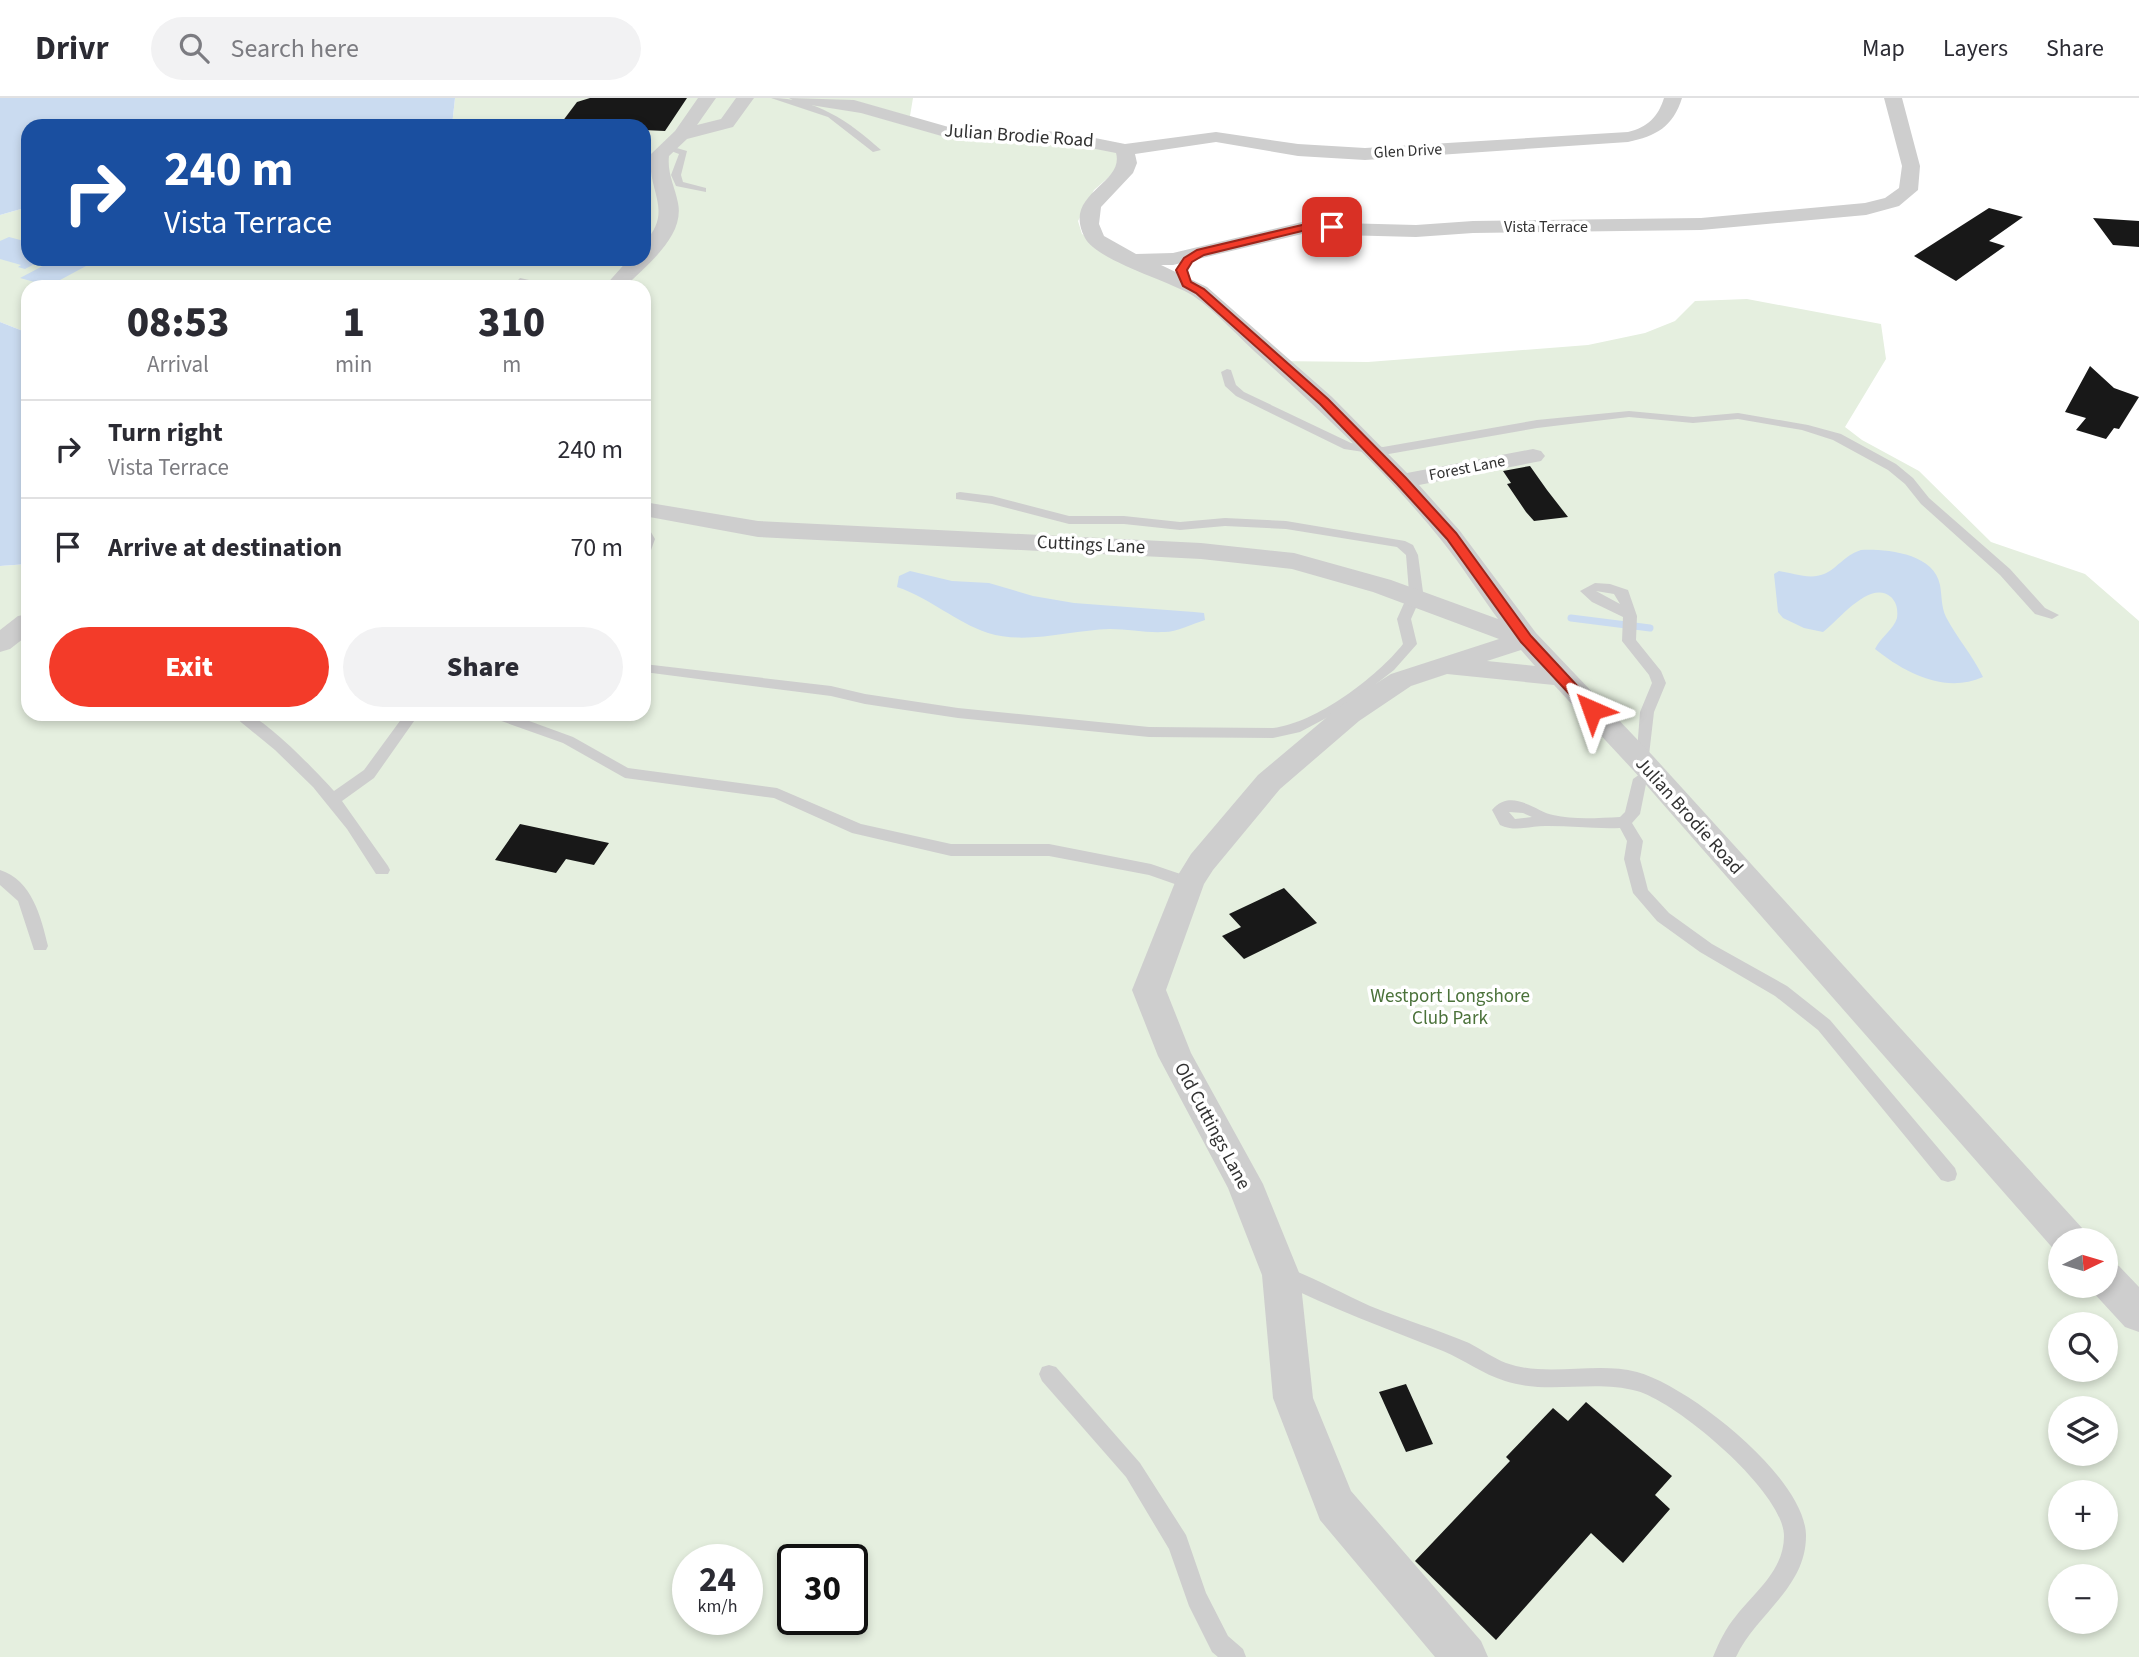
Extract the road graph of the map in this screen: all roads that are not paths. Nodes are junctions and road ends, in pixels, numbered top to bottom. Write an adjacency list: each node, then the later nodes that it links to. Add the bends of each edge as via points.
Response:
1 (707, 98): 8 (street)
2 (745, 98): 8 (street, via 727,123)
3 (775, 98): 9 (lane, via 835,117)
4 (797, 98): 7 (street, Julian Brodie Road)
5 (1673, 98): 10 (street, Glen Drive, via 1657,129 1628,137 1365,154 1298,150 1216,137)
6 (1892, 98): 13 (street, Vista Terrace, via 1911,166 1908,190 1892,202 1866,209 1701,224 1416,232 1302,228)
7 (876, 104): 10 (street, Julian Brodie Road, via 939,131 1077,136)
8 (673, 140): 11 (lane, via 684,153 676,176 680,184); 12 (street, via 658,163 670,209 668,226)
9 (876, 150)
10 (1124, 150): 14 (street, Julian Brodie Road, via 1128,163 1124,173 1091,207 1089,224 1095,239)
11 (703, 190)
12 (651, 247)
13 (1201, 252): 14 (street, Vista Terrace, via 1173,259); 17 (street, via 1181,270)
14 (1132, 259): 17 (street, Julian Brodie Road)
15 (634, 266): 16 (street)
16 (620, 280)
17 (1186, 284): 19 (street, Julian Brodie Road, via 1200,291 1324,402)
18 (1227, 372): 19 (lane, via 1231,386 1248,399 1348,446)
19 (1371, 450): 21 (street, Julian Brodie Road); 25 (lane, via 1383,452 1525,426 1629,414 1693,420 1738,416 1804,427 1837,438 1892,467 2005,572 2040,611)
20 (1533, 456): 21 (street, Forest Lane)
21 (1402, 481): 27 (street, Julian Brodie Road, via 1451,536)
22 (960, 496): 24 (lane, via 1069,520 1286,525 1400,544 1412,555)
23 (651, 510): 24 (street, Cuttings Lane, via 758,529 1201,551 1280,560)
24 (1413, 597): 27 (street, Cuttings Lane); 29 (lane, via 1404,619 1410,644 1404,654 1315,720 1273,733 1149,732 958,713 831,691)
25 (2052, 615)
26 (1630, 616): 34 (lane, via 1629,641 1659,683 1647,712)
27 (1526, 639): 28 (street, Old Cuttings Lane); 30 (street, Julian Brodie Road)
28 (1441, 665): 30 (street, Old Cuttings Lane); 41 (street, Old Cuttings Lane, via 1401,680 1349,714 1276,776)
29 (651, 669)
30 (1561, 677): 44 (street, Julian Brodie Road)
31 (247, 721): 36 (lane, via 295,758)
32 (407, 721): 36 (lane, via 369,774)
33 (515, 721): 41 (lane, via 568,740 625,774 777,793 858,829 951,850 1049,849 1151,870)
34 (1644, 751)
35 (1640, 779): 38 (lane, via 1632,814)
36 (332, 800): 39 (lane)
37 (1546, 820): 38 (lane)
38 (1624, 822): 43 (lane, via 1635,841 1632,859 1641,893 1663,917 1780,991 1824,1025)
39 (382, 870)
40 (0, 876): 42 (lane, via 25,898)
41 (1189, 883): 45 (street, Old Cuttings Lane, via 1149,990 1175,1056 1245,1184)
42 (40, 946)
43 (1948, 1174)
44 (2058, 1228)
45 (1281, 1275): 50 (street, Old Cuttings Lane, via 1293,1398 1335,1505); 51 (lane, via 1501,1371 1534,1379 1601,1377 1641,1383 1688,1410 1743,1452 1781,1494 1791,1513 1794,1547 1788,1572 1742,1623)
46 (2118, 1292): 47 (street)
47 (2139, 1314)
48 (1049, 1374): 49 (lane, via 1133,1470 1178,1543 1197,1598 1220,1644)
49 (1235, 1657)
50 (1465, 1657)
51 (1724, 1657)

